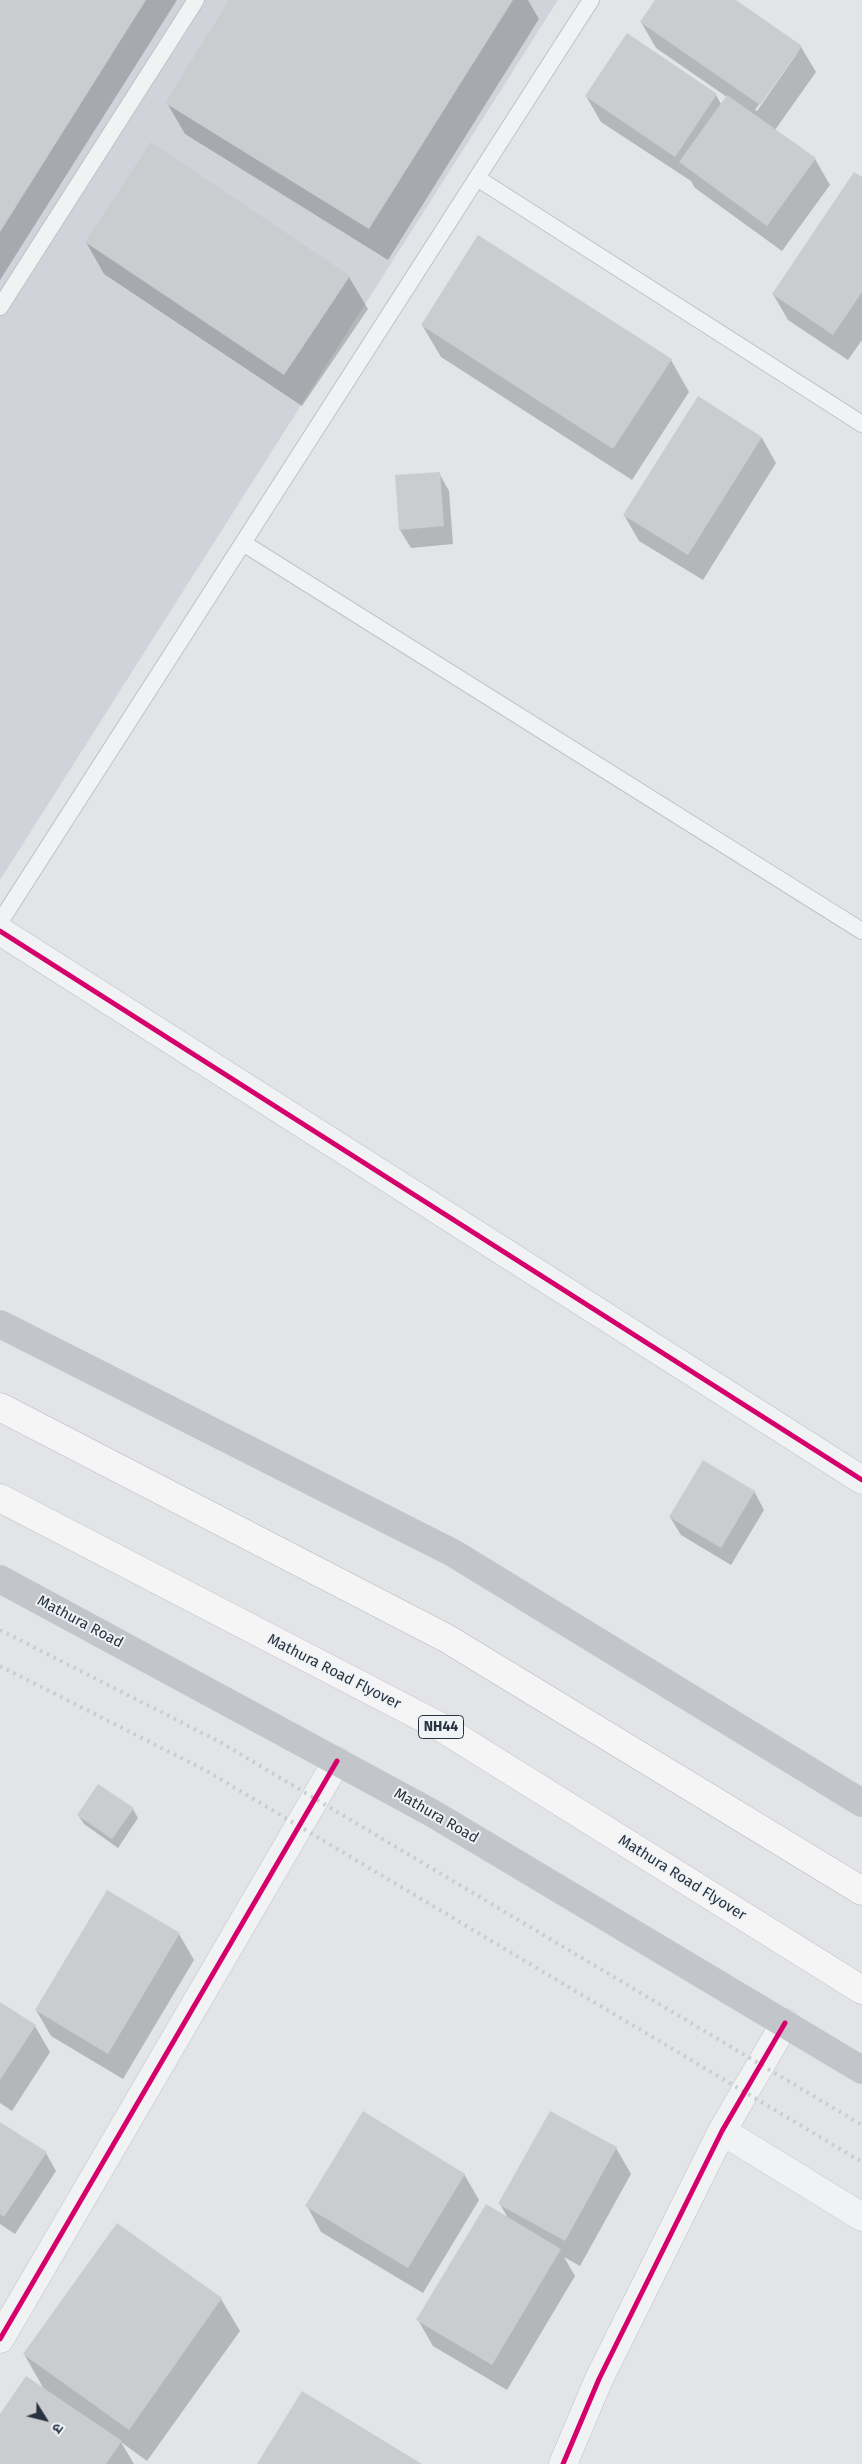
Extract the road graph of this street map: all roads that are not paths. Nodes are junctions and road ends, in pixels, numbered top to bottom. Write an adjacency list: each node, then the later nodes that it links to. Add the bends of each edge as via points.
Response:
1 (196, 0): 4 (lane)
2 (591, 0): 3 (lane)
3 (477, 178): 5 (lane); 6 (lane)
4 (0, 307)
5 (862, 424)
6 (242, 543): 7 (lane); 9 (lane)
7 (0, 922)
8 (0, 931): 12 (street)
9 (862, 931)
10 (0, 1324): 16 (main road, via 454,1553)
11 (0, 1407): 17 (highway, via 446,1638)
12 (862, 1480)
13 (0, 1498): 18 (highway, Mathura Road Flyover / NH44, via 440,1726)
14 (0, 1579): 15 (main road, Mathura Road)
15 (338, 1761): 19 (main road, Mathura Road, via 432,1812); 23 (street)
16 (862, 1803)
17 (862, 1891)
18 (862, 1990)
19 (785, 2023): 20 (main road, Mathura Road); 21 (street)
20 (862, 2070)
21 (722, 2131): 22 (street); 24 (street, via 599,2380)
22 (862, 2217)
23 (3, 2328)
24 (563, 2464)

